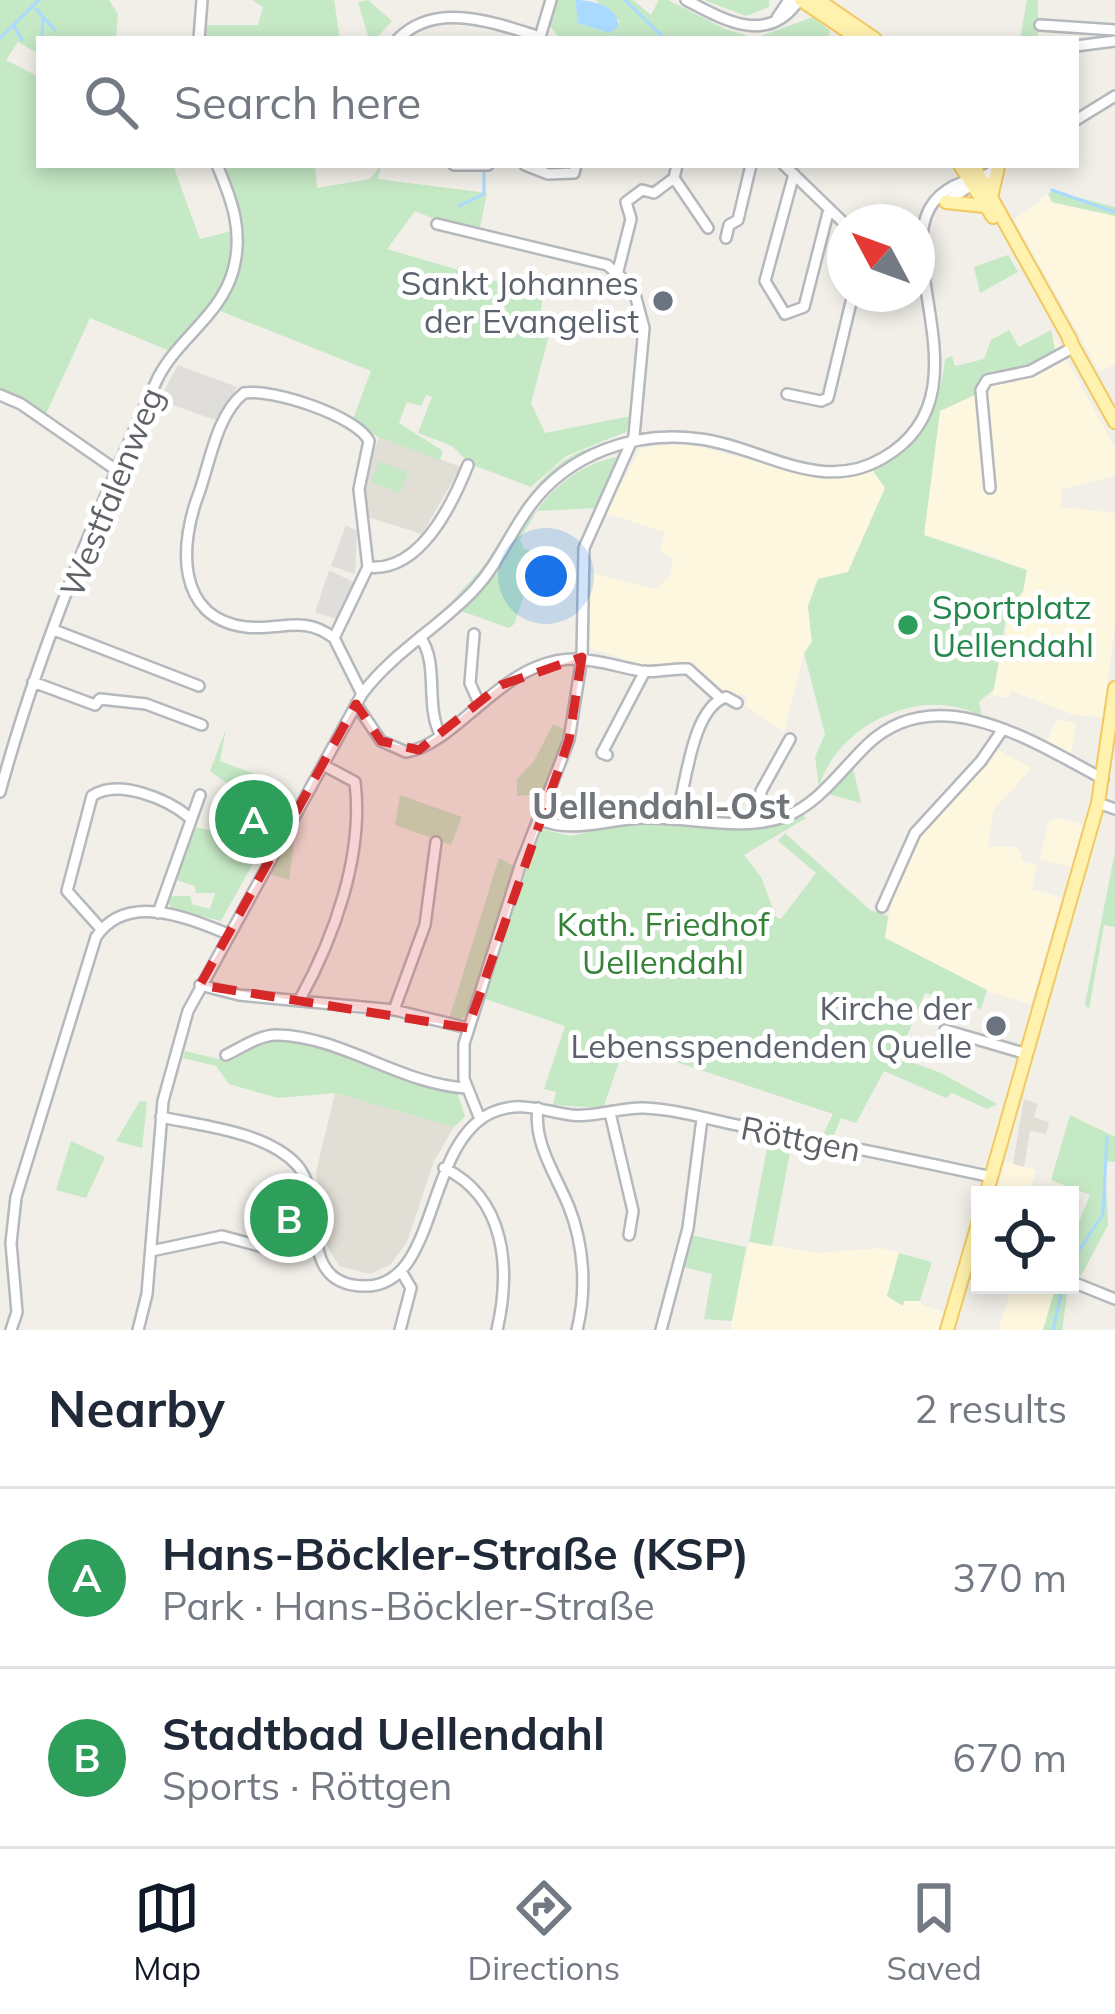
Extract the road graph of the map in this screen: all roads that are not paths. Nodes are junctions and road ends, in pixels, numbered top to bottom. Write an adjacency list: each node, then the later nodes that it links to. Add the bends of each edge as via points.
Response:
1 (202, 0): 12 (street)
2 (551, 0): 14 (street)
3 (686, 0): 8 (street, via 740,26)
4 (778, 0): 8 (street)
5 (789, 0): 8 (street)
6 (800, 0): 7 (main road); 8 (street)
7 (817, 4): 8 (street); 15 (main road); 16 (main road)
8 (776, 20)
9 (1040, 25): 10 (street)
10 (1115, 31)
11 (504, 33): 13 (street, via 451,17)
12 (199, 36)
13 (402, 36)
14 (543, 36)
15 (855, 36)
16 (870, 36)
17 (1115, 41): 18 (street)
18 (1079, 46)
19 (1115, 96): 20 (street)
20 (1079, 118)
21 (219, 168): 49 (street, Westfalenweg, via 238,226 232,274 211,314 157,379)
22 (536, 168): 23 (street)
23 (575, 168)
24 (676, 168): 31 (street)
25 (750, 168): 39 (street)
26 (787, 168): 29 (street)
27 (957, 168): 32 (street)
28 (999, 168): 33 (main road)
29 (794, 174): 34 (street); 36 (street, via 764,280 785,314 804,307)
30 (973, 177): 32 (street); 33 (main road)
31 (674, 178): 38 (street); 40 (street, via 628,199)
32 (945, 197): 33 (main road); 35 (street)
33 (988, 203): 43 (main road)
34 (827, 206)
35 (935, 206)
36 (827, 220)
37 (437, 224): 40 (street)
38 (708, 228)
39 (726, 238)
40 (618, 271): 47 (street, via 633,287 644,324)
41 (849, 312): 44 (street, via 828,398)
42 (930, 312): 47 (street, via 936,378 919,425 863,468 830,473 705,439)
43 (1072, 344): 46 (main road); 50 (street, via 1030,371 987,380 981,390)
44 (787, 394)
45 (0, 395): 49 (street)
46 (1115, 422)
47 (632, 440): 54 (street, via 553,481 480,584); 56 (street, via 584,548)
48 (468, 465): 51 (street, via 416,549 392,565)
49 (119, 472): 52 (street, Westfalenweg)
50 (990, 488)
51 (368, 566): 55 (street); 55 (street, via 358,488 369,448 363,430 270,393 240,396 189,519 185,568 198,596 228,622 302,622)
52 (54, 630): 58 (street, Westfalenweg); 59 (street, Westfalenweg)
53 (474, 634): 63 (street, via 470,683)
54 (420, 637): 62 (street); 67 (street)
55 (334, 638): 62 (street)
56 (582, 657): 57 (street); 63 (street, via 538,666); 77 (street, via 569,740)
57 (645, 671): 61 (street, via 688,669); 69 (street, via 615,722)
58 (33, 682): 65 (street, via 95,705 146,704); 72 (street, Westfalenweg)
59 (200, 686)
60 (1115, 688): 71 (main road)
61 (720, 698): 64 (street); 78 (street, via 691,747)
62 (359, 699): 67 (street, via 393,749 418,751); 84 (street)
63 (478, 701): 67 (street)
64 (737, 703)
65 (202, 724)
66 (1003, 728): 71 (street); 79 (street, via 950,716 905,720 879,734 802,808); 81 (street, via 915,833)
67 (441, 736)
68 (790, 739): 79 (street, via 761,791)
69 (607, 755)
70 (327, 767): 86 (street, via 356,782 354,825 338,916)
71 (1103, 779): 74 (main road)
72 (0, 792)
73 (200, 795): 76 (street)
74 (1098, 803): 75 (street); 90 (main road)
75 (1115, 808)
76 (189, 817): 82 (street); 83 (street, via 172,803 114,788 92,796 67,891)
77 (538, 819): 78 (street, via 562,827); 88 (street)
78 (676, 819): 79 (street)
79 (761, 822)
80 (436, 842): 87 (street, via 425,925)
81 (882, 907)
82 (158, 913): 83 (street, via 130,913); 84 (street)
83 (100, 929): 108 (street, via 16,1197 10,1243 18,1305)
84 (228, 934): 85 (street)
85 (200, 985): 86 (street); 95 (street)
86 (299, 1001): 87 (street)
87 (394, 1010): 88 (street)
88 (468, 1028): 92 (street)
89 (945, 1030): 90 (street)
90 (1027, 1054): 99 (main road)
91 (226, 1055): 92 (street, via 280,1034)
92 (466, 1088): 96 (street)
93 (538, 1108): 94 (street, Röttgen); 96 (street, Röttgen, via 510,1106); 112 (street, via 537,1132 582,1258)
94 (610, 1113): 97 (street, Röttgen, via 639,1107); 101 (street, via 633,1211)
95 (161, 1117): 102 (street, via 285,1154 312,1196); 103 (street)
96 (480, 1119): 98 (street)
97 (702, 1119): 99 (street, Röttgen); 113 (street, via 688,1228)
98 (444, 1168): 105 (street, via 420,1240); 111 (street, via 484,1199 498,1225)
99 (992, 1177): 100 (main road)
100 (989, 1186)
101 (629, 1235)
102 (314, 1247): 103 (street, via 293,1255 222,1236); 105 (street, via 330,1273 358,1286)
103 (151, 1250): 109 (street)
104 (971, 1262): 114 (main road)
105 (400, 1271): 110 (street, via 411,1288)
106 (1079, 1285): 107 (street)
107 (1115, 1299)
108 (11, 1330)
109 (138, 1330)
110 (400, 1330)
111 (496, 1330)
112 (577, 1330)
113 (661, 1330)
114 (947, 1330)

